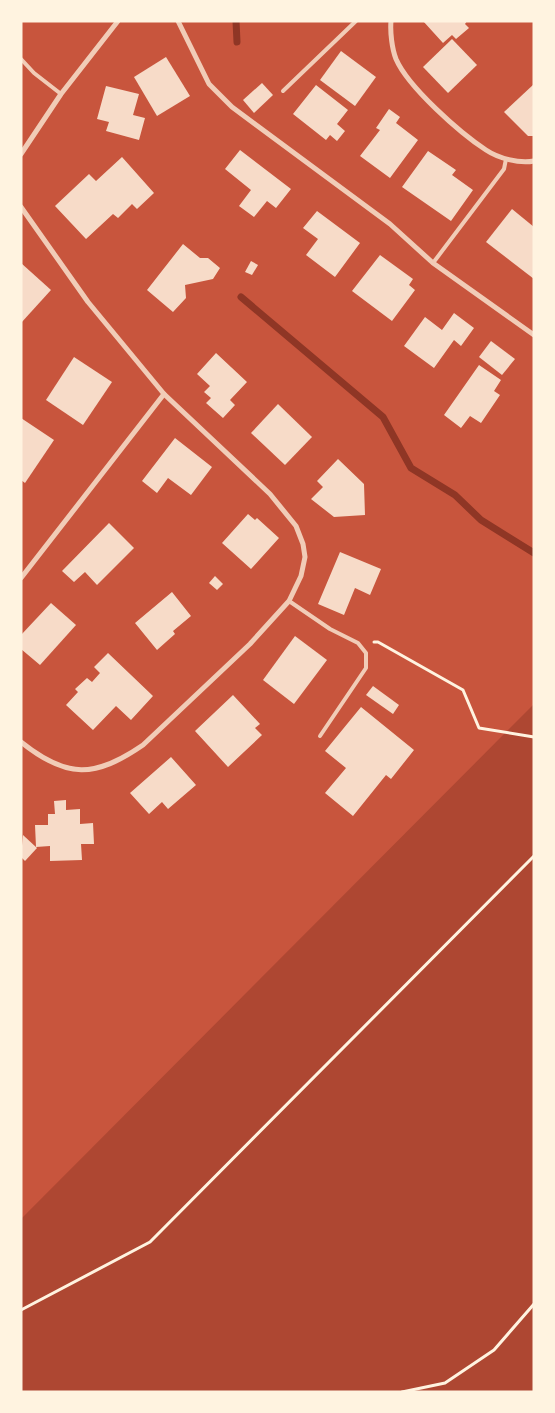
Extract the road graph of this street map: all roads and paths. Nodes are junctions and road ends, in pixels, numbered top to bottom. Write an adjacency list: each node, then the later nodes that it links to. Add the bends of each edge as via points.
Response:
1 (118, 21): 7 (street)
2 (178, 21): 12 (street, via 209,84 232,107 390,224)
3 (356, 21): 6 (lane)
4 (391, 21): 9 (street, via 396,59 409,80 471,139)
5 (21, 59): 7 (lane)
6 (283, 91)
7 (61, 94): 8 (street)
8 (21, 154)
9 (506, 159): 10 (street); 12 (lane, via 504,169)
10 (534, 161)
11 (21, 207): 14 (street, via 88,302)
12 (433, 262): 13 (street)
13 (534, 335)
14 (164, 394): 15 (street); 16 (street, via 270,494 296,526 304,557 301,576)
15 (21, 578)
16 (289, 601): 17 (lane); 20 (street, via 250,644 143,745 107,766 80,771 62,767)
17 (358, 643): 18 (lane, via 366,652 366,668); 19 (path, via 378,642 464,690 479,728)
18 (320, 736)
19 (534, 737)
20 (21, 742)
21 (534, 856): 23 (path, via 150,1242)
22 (534, 1304): 24 (path, via 494,1350 445,1383)
23 (21, 1310)
24 (402, 1392)

